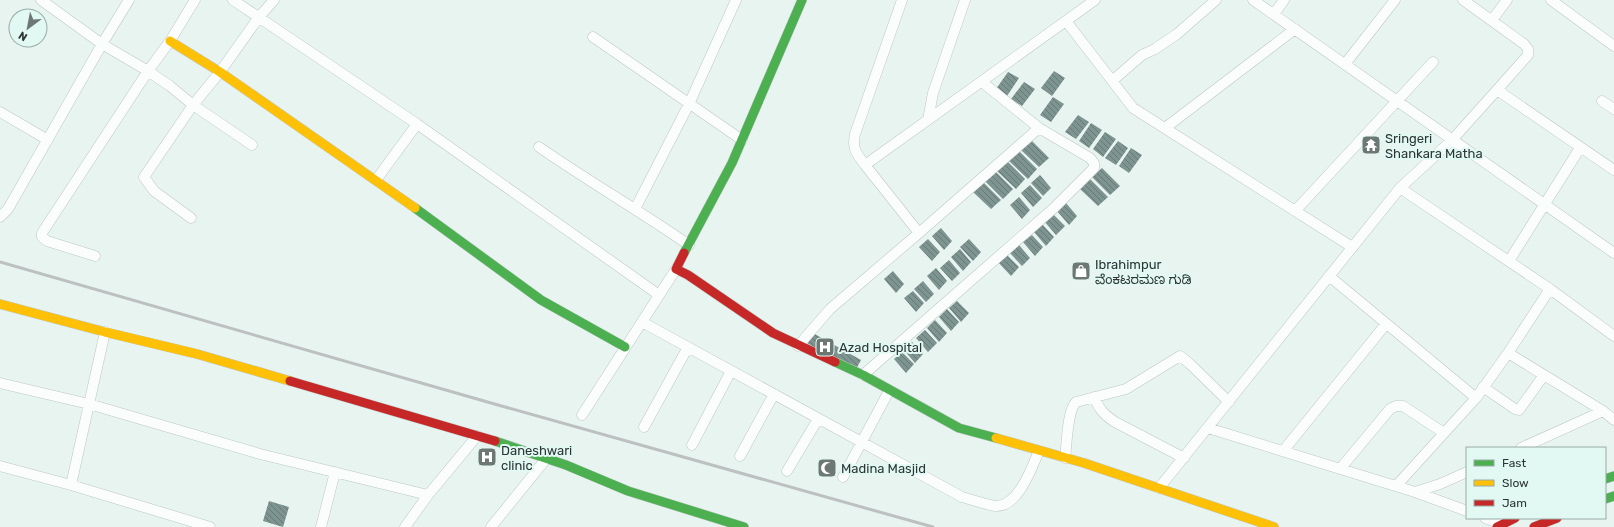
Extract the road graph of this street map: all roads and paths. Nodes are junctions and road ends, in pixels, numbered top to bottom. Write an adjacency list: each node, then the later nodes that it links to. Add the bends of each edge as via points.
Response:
1 (41, 0): 25 (street)
2 (129, 0): 25 (street)
3 (195, 0): 24 (street)
4 (233, 0): 19 (street)
5 (274, 0): 19 (street)
6 (736, 0): 36 (street)
7 (802, 0): 45 (street)
8 (902, 0): 50 (street, via 855,134 855,151)
9 (965, 0): 40 (street, via 933,93)
10 (1095, 0): 21 (street)
11 (1216, 0): 31 (street, via 1168,41 1142,55)
12 (1253, 0): 18 (street)
13 (1284, 0): 18 (street)
14 (1395, 0): 28 (street)
15 (1463, 0): 20 (street)
16 (1507, 0): 20 (street)
17 (1551, 0): 26 (street)
18 (1274, 14): 22 (street)
19 (259, 18): 30 (street); 41 (street)
20 (1492, 20): 33 (street, via 1528,49 1528,55)
21 (1066, 21): 31 (street); 32 (street)
22 (1295, 29): 28 (street); 43 (street)
23 (593, 37): 36 (street)
24 (170, 41): 29 (street); 30 (street)
25 (102, 44): 29 (street); 44 (street)
26 (1614, 46)
27 (1432, 62): 34 (street)
28 (1345, 64): 34 (street)
29 (148, 71): 37 (street); 63 (street, via 42,233 42,237 47,241)
30 (220, 72): 37 (street); 52 (street)
31 (1112, 81): 43 (street, via 1133,108)
32 (982, 82): 40 (street); 42 (street)
33 (1497, 90): 46 (street); 49 (street)
34 (1396, 100): 46 (street); 56 (street)
35 (1602, 101): 38 (street)
36 (689, 104): 45 (street); 55 (street)
37 (193, 105): 47 (street); 58 (street, via 144,177 154,191)
38 (1614, 109)
39 (0, 112): 44 (street)
40 (928, 120): 50 (street)
41 (417, 124): 52 (street); 68 (street)
42 (1039, 128): 59 (street); 79 (street, via 1090,158 1094,168 1054,208)
43 (1165, 128): 56 (street)
44 (48, 140): 57 (street, via 8,209)
45 (742, 140): 60 (street)
46 (1452, 140): 53 (street); 54 (street)
47 (252, 146)
48 (539, 147): 55 (street)
49 (1580, 148): 51 (street); 54 (street)
50 (865, 165): 59 (street)
51 (1614, 170)
52 (376, 180): 76 (street, via 541,300)
53 (1400, 188): 61 (street); 64 (street)
54 (1545, 204): 62 (street); 64 (street)
55 (635, 209): 60 (street)
56 (1295, 211): 61 (street)
57 (0, 217)
58 (191, 218)
59 (919, 233): 74 (street, via 830,309)
60 (689, 245): 65 (street)
61 (1352, 247): 66 (street)
62 (1614, 253)
63 (96, 256)
64 (1509, 262): 67 (street)
65 (676, 269): 68 (street); 74 (street, via 773,333)
66 (1329, 276): 71 (street); 87 (street)
67 (1550, 289): 73 (street); 77 (street)
68 (660, 295): 70 (street)
69 (0, 304): 72 (street)
70 (642, 322): 75 (street); 76 (street)
71 (1386, 324): 86 (street); 101 (street)
72 (105, 332): 88 (street); 96 (street, via 197,354)
73 (1614, 336)
74 (798, 346): 79 (street)
75 (688, 347): 78 (street); 93 (street)
76 (625, 348): 90 (street)
77 (1508, 353): 80 (street); 82 (street)
78 (731, 371): 84 (street); 98 (street)
79 (864, 375): 83 (street)
80 (1544, 375): 82 (street, via 1519,410); 89 (street)
81 (0, 383): 88 (street)
82 (1483, 387): 86 (street)
83 (889, 391): 97 (street); 100 (street, via 959,428)
84 (774, 394): 91 (street); 102 (street)
85 (1094, 397): 87 (street, via 1126,388 1180,356); 103 (street, via 1076,402 1072,408); 104 (street, via 1105,416)
86 (1476, 398): 95 (street)
87 (1229, 402): 94 (street)
88 (89, 404): 109 (street, via 260,454); 112 (street)
89 (1603, 411): 92 (street); 99 (street)
90 (582, 415)
91 (818, 419): 97 (street); 108 (street)
92 (1614, 420)
93 (644, 427)
94 (1208, 428): 101 (street); 104 (street)
95 (1444, 433): 107 (street, via 1403,406 1396,406 1390,409); 113 (street)
96 (477, 436): 105 (street); 116 (street)
97 (862, 442): 100 (street, via 962,497 997,506 1020,492); 111 (street)
98 (692, 445)
99 (1523, 447)
100 (1039, 450): 103 (street)
101 (1283, 451): 107 (street)
102 (740, 456)
103 (1065, 458): 114 (street)
104 (1184, 458): 114 (street)
105 (546, 459): 125 (street); 126 (street, via 628,491)
106 (0, 466): 112 (street)
107 (1340, 469): 113 (street)
108 (787, 471)
109 (335, 472): 116 (street); 123 (street)
110 (1466, 472): 115 (street)
111 (843, 477)
112 (71, 485): 122 (street)
113 (1396, 486): 115 (street)
114 (1159, 488): 127 (street)
115 (1414, 492): 117 (street)
116 (428, 495): 124 (street)
117 (1466, 511)
118 (1487, 519): 121 (street)
119 (1513, 519): 121 (street)
120 (1554, 519): 128 (street)
121 (1499, 525)
122 (210, 527)
123 (321, 527)
124 (405, 527)
125 (491, 527)
126 (744, 527)
127 (1274, 527)
128 (1534, 527)

